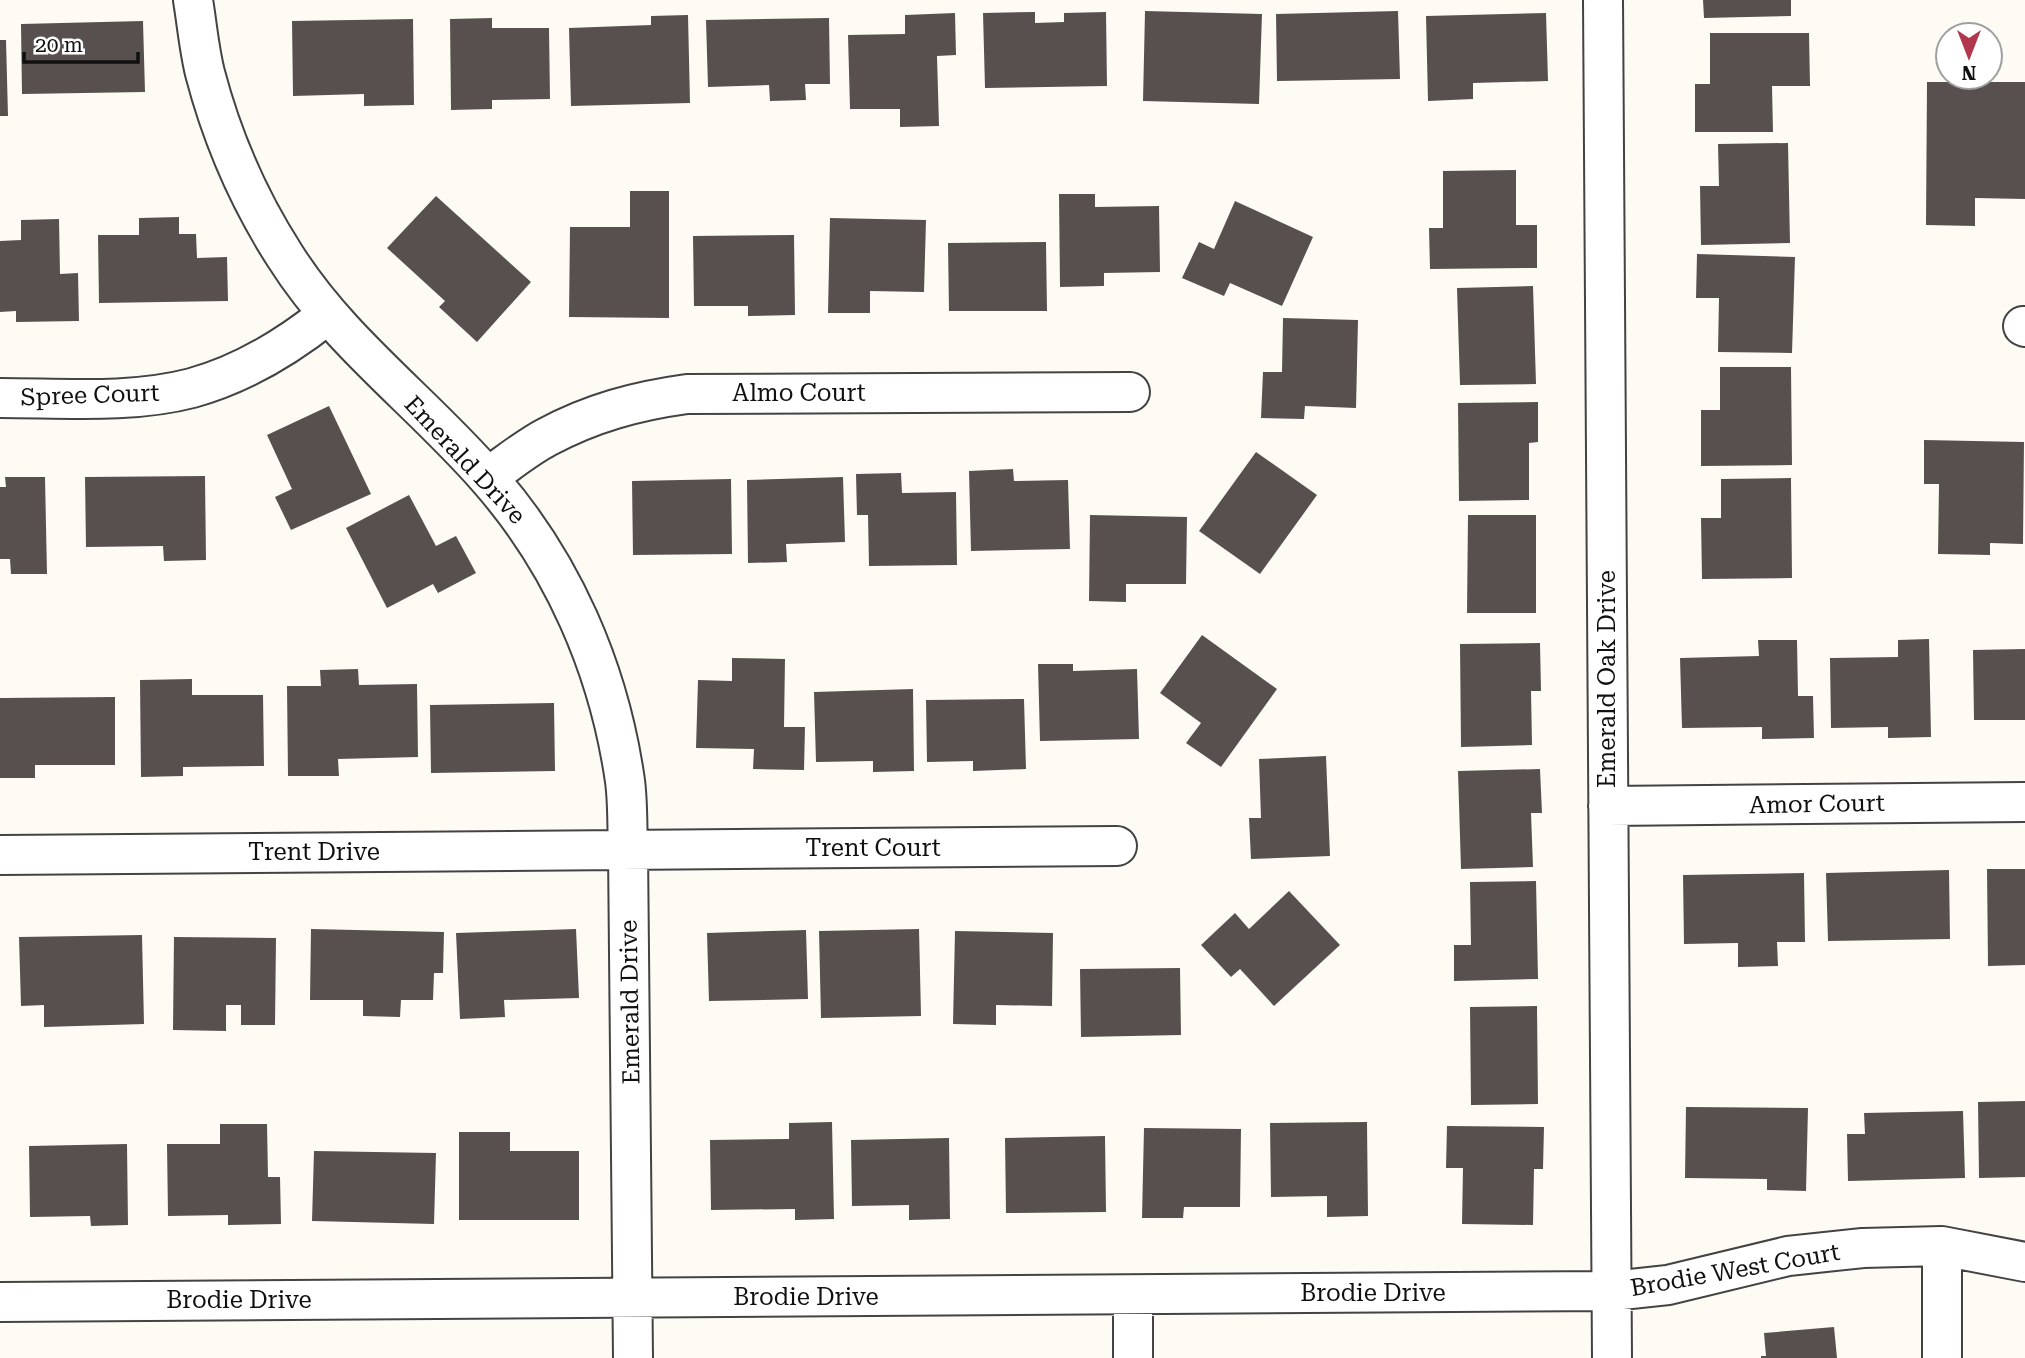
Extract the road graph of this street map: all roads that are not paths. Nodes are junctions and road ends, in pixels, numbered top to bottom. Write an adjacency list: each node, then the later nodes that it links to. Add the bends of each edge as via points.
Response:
1 (193, 0): 3 (street, Emerald Drive, via 205,72 245,185 286,258)
2 (1603, 0): 8 (street, Emerald Oak Drive)
3 (327, 315): 5 (street, Spree Court, via 293,342 244,369 191,388 136,397); 6 (street, Emerald Drive)
4 (1130, 392): 6 (street, Almo Court, via 687,394 641,400 597,413 544,438)
5 (0, 398)
6 (488, 477): 10 (street, Emerald Drive, via 531,531 559,578 597,661 622,761)
7 (2025, 802): 8 (street, Amor Court)
8 (1608, 806): 14 (street, Emerald Oak Drive)
9 (1117, 846): 10 (street, Trent Court)
10 (628, 850): 11 (street, Trent Drive); 16 (street, Emerald Drive)
11 (0, 855)
12 (1942, 1246): 13 (street, Brodie West Court); 14 (street, Brodie West Court, via 1788,1256 1668,1284); 21 (street)
13 (2025, 1262)
14 (1612, 1291): 15 (street, Brodie Drive); 20 (street, Emerald Oak Drive)
15 (1133, 1295): 16 (street, Brodie Drive); 19 (street)
16 (633, 1298): 17 (street, Brodie Drive); 18 (street, Emerald Drive)
17 (0, 1302)
18 (633, 1358)
19 (1133, 1358)
20 (1612, 1358)
21 (1942, 1358)

